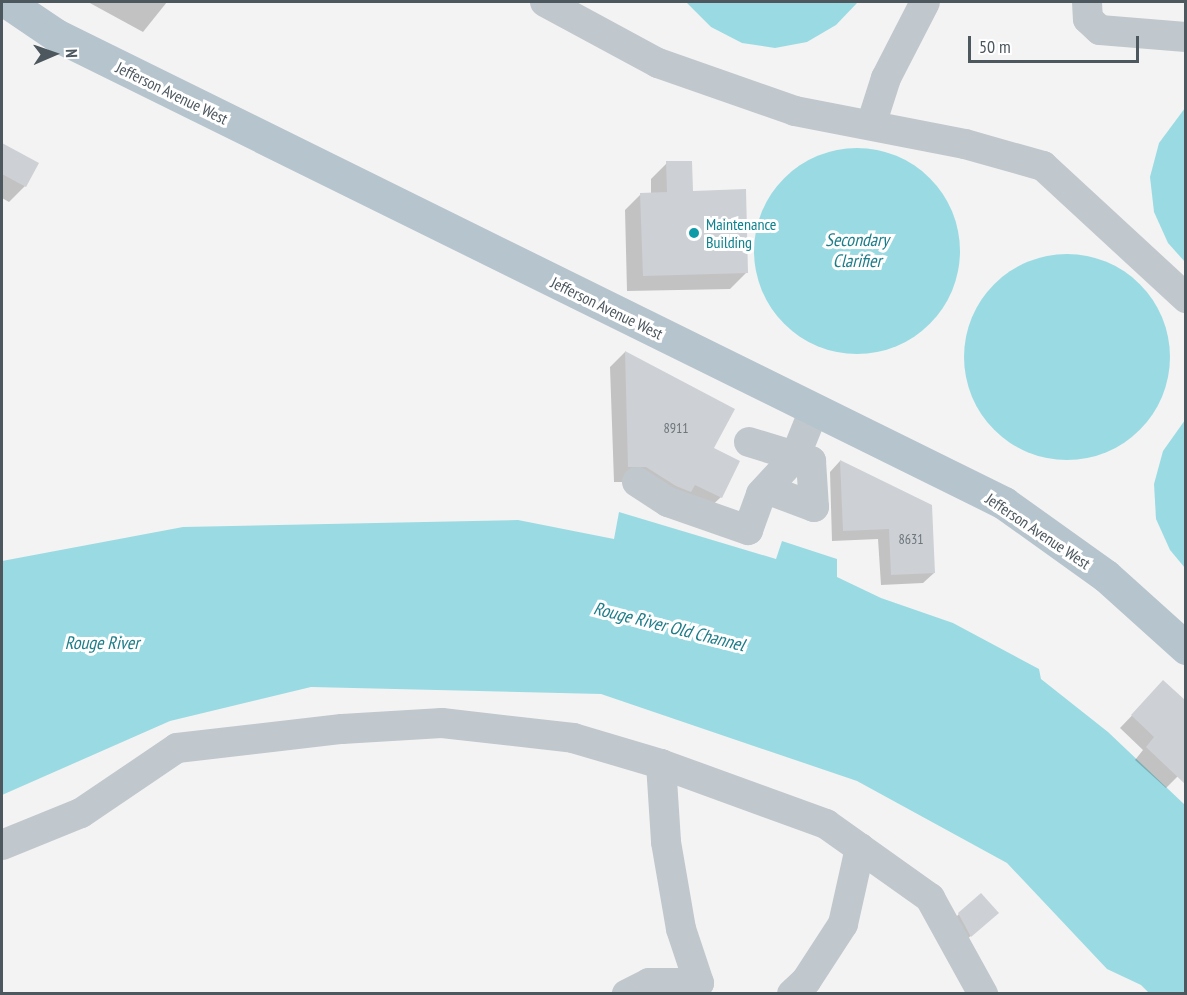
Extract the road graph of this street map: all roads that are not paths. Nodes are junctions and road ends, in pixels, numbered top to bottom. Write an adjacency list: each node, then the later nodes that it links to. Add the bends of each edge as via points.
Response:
1 (7, 2): 8 (main road, Jefferson Avenue West, via 56,35)
2 (545, 2): 6 (street, via 658,63 693,77 795,111)
3 (925, 2): 6 (street, via 886,78)
4 (1087, 2): 5 (street, via 1088,19 1100,30)
5 (1185, 37)
6 (871, 125): 7 (street, via 1043,165)
7 (1185, 298)
8 (814, 410): 10 (street); 13 (main road, Jefferson Avenue West, via 1004,503 1106,576)
9 (749, 442): 10 (street)
10 (795, 457): 12 (street); 12 (street, via 811,460 814,507)
11 (637, 482): 12 (street, via 668,502 748,530)
12 (766, 489)
13 (1185, 648)
14 (661, 765): 15 (street, via 573,738 442,723 342,729 177,748 81,813); 16 (street, via 826,824); 17 (street, via 666,842 681,930)
15 (2, 845)
16 (860, 848): 19 (street, via 843,924 806,981); 20 (street, via 930,898)
17 (705, 988): 18 (street, via 650,983)
18 (627, 993)
19 (792, 993)
20 (982, 993)

